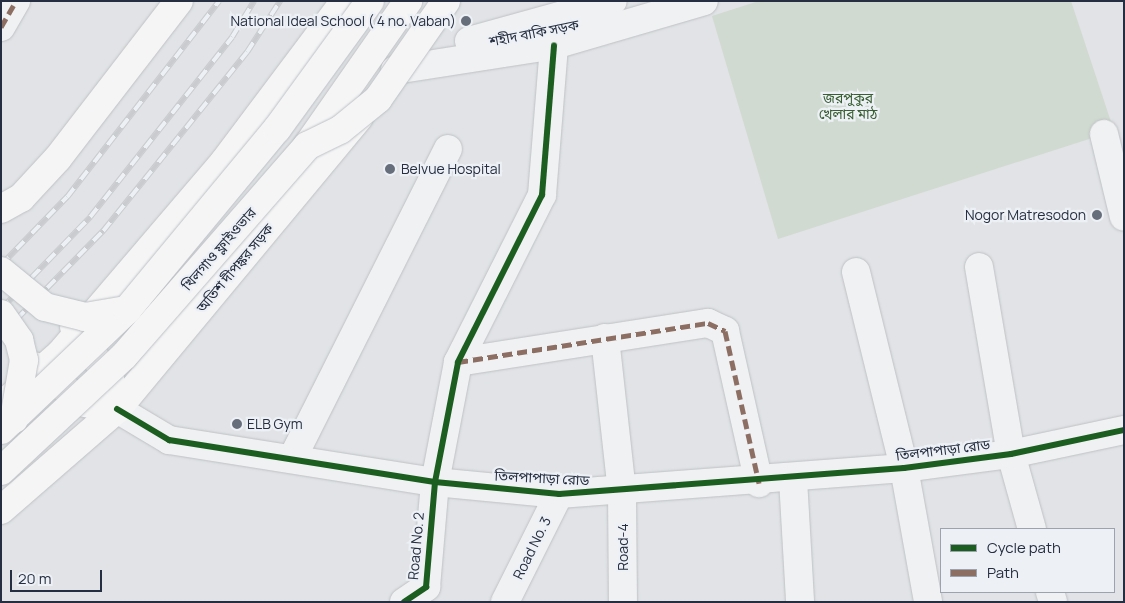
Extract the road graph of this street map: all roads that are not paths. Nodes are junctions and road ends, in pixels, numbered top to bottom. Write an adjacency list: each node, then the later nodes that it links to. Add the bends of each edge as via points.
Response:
1 (16, 1): 10 (street)
2 (179, 1): 16 (main road, via 58,158 21,198)
3 (345, 1): 25 (main road, via 224,162)
4 (370, 1): 22 (main road, bridge, via 277,130)
5 (408, 1): 14 (main road, খিলগাও ফ্লাইওভার)
6 (440, 1): 12 (main road, অতিশ দীপঙ্কর সড়ক)
7 (446, 1): 14 (main road, bridge, via 378,98 340,130)
8 (613, 1): 12 (street, শহীদ বাকি সড়ক)
9 (704, 1): 11 (street, শহীদ বাকি সড়ক)
10 (1, 27)
11 (554, 45): 12 (street, শহীদ বাকি সড়ক); 27 (street, via 542,195)
12 (401, 62): 29 (main road, অতিশ দীপঙ্কর সড়ক, via 329,156)
13 (1104, 134): 17 (street)
14 (307, 146): 35 (main road, খিলগাও ফ্লাইওভার, bridge, via 124,356)
15 (448, 149): 33 (street)
16 (1, 209)
17 (1124, 217)
18 (1, 256): 25 (main road)
19 (979, 267): 32 (street)
20 (1, 271): 22 (main road, bridge, via 54,310 85,317)
21 (856, 272): 34 (street)
22 (126, 310): 30 (main road, bridge)
23 (1, 314): 30 (main road, bridge, via 19,340 24,360)
24 (1, 326): 28 (main road)
25 (79, 332): 28 (main road); 29 (main road, via 110,379)
26 (605, 338): 27 (street); 38 (street, via 708,322 725,331); 39 (street, Road-4)
27 (458, 362): 37 (street)
28 (40, 374): 29 (main road, via 85,403); 30 (main road)
29 (117, 409): 33 (street, তিলপাপাড়া রোড, via 169,440); 41 (main road, অতিশ দীপঙ্কর সড়ক)
30 (5, 418)
31 (1124, 430): 32 (street, তিলপাপাড়া রোড)
32 (1011, 454): 34 (street, তিলপাপাড়া রোড); 42 (street)
33 (292, 459): 37 (street, তিলপাপাড়া রোড)
34 (904, 468): 36 (street, তিলপাপাড়া রোড); 47 (street)
35 (1, 471)
36 (793, 479): 38 (street, তিলপাপাড়া রোড); 46 (street)
37 (435, 482): 40 (street, তিলপাপাড়া রোড); 43 (street, Road No. 2, via 426,587)
38 (759, 482): 39 (street, তিলপাপাড়া রোড)
39 (622, 493): 40 (street, তিলপাপাড়া রোড); 45 (street, Road-4)
40 (558, 494): 44 (street, Road No. 3)
41 (1, 510)
42 (1032, 528)
43 (404, 602)
44 (505, 602)
45 (623, 602)
46 (800, 602)
47 (928, 602)

